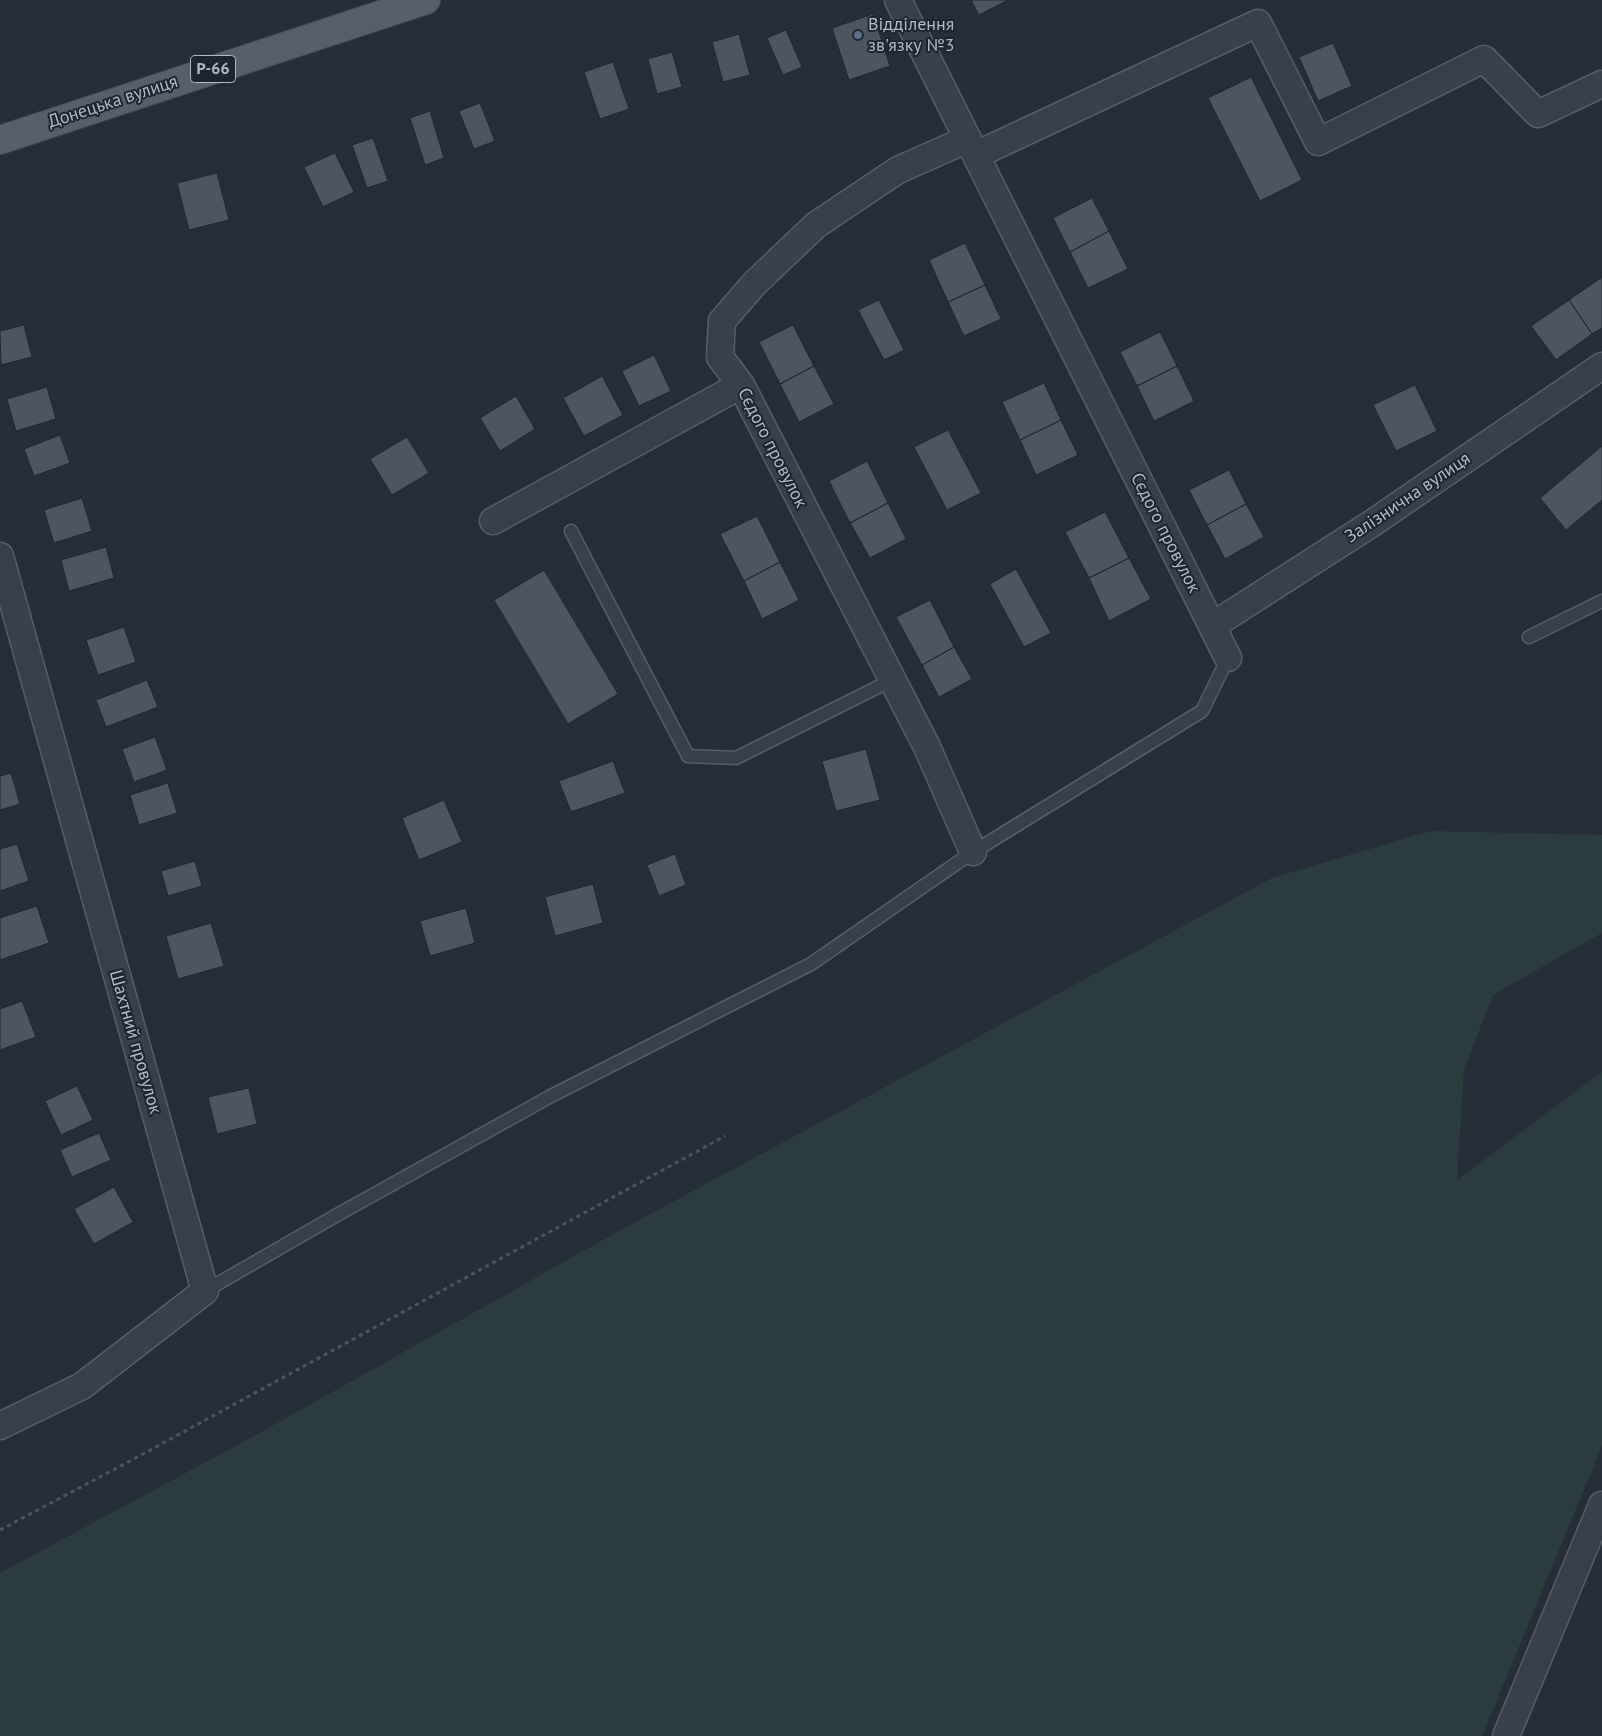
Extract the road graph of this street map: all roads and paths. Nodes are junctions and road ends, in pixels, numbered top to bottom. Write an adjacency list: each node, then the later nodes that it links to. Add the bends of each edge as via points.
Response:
1 (898, 0): 5 (street, Сєдого провулок)
2 (419, 1): 4 (main road, Донецька вулиця / Р-66)
3 (1602, 84): 5 (street, via 1538,114 1484,59 1318,142 1258,23)
4 (0, 140)
5 (972, 147): 7 (street, Сєдого провулок, via 898,170 816,224 755,283 722,321 720,357); 12 (street, Сєдого провулок)
6 (1602, 366): 12 (street, Залізнична вулиця, via 1371,524)
7 (741, 385): 8 (street); 15 (street, Сєдого провулок)
8 (493, 521)
9 (572, 531): 15 (lane, via 688,756 736,758)
10 (0, 556): 18 (street, Шахтний провулок)
11 (1602, 601): 13 (lane)
12 (1212, 626): 14 (street, Сєдого провулок)
13 (1529, 637)
14 (1228, 658): 16 (lane, via 1202,711)
15 (892, 680): 16 (street, Сєдого провулок, via 927,747)
16 (973, 852): 18 (lane, via 811,964 551,1096)
17 (725, 1136): 21 (path)
18 (205, 1290): 19 (street, via 82,1386)
19 (0, 1426)
20 (1602, 1505): 22 (street)
21 (0, 1530)
22 (1506, 1736)

